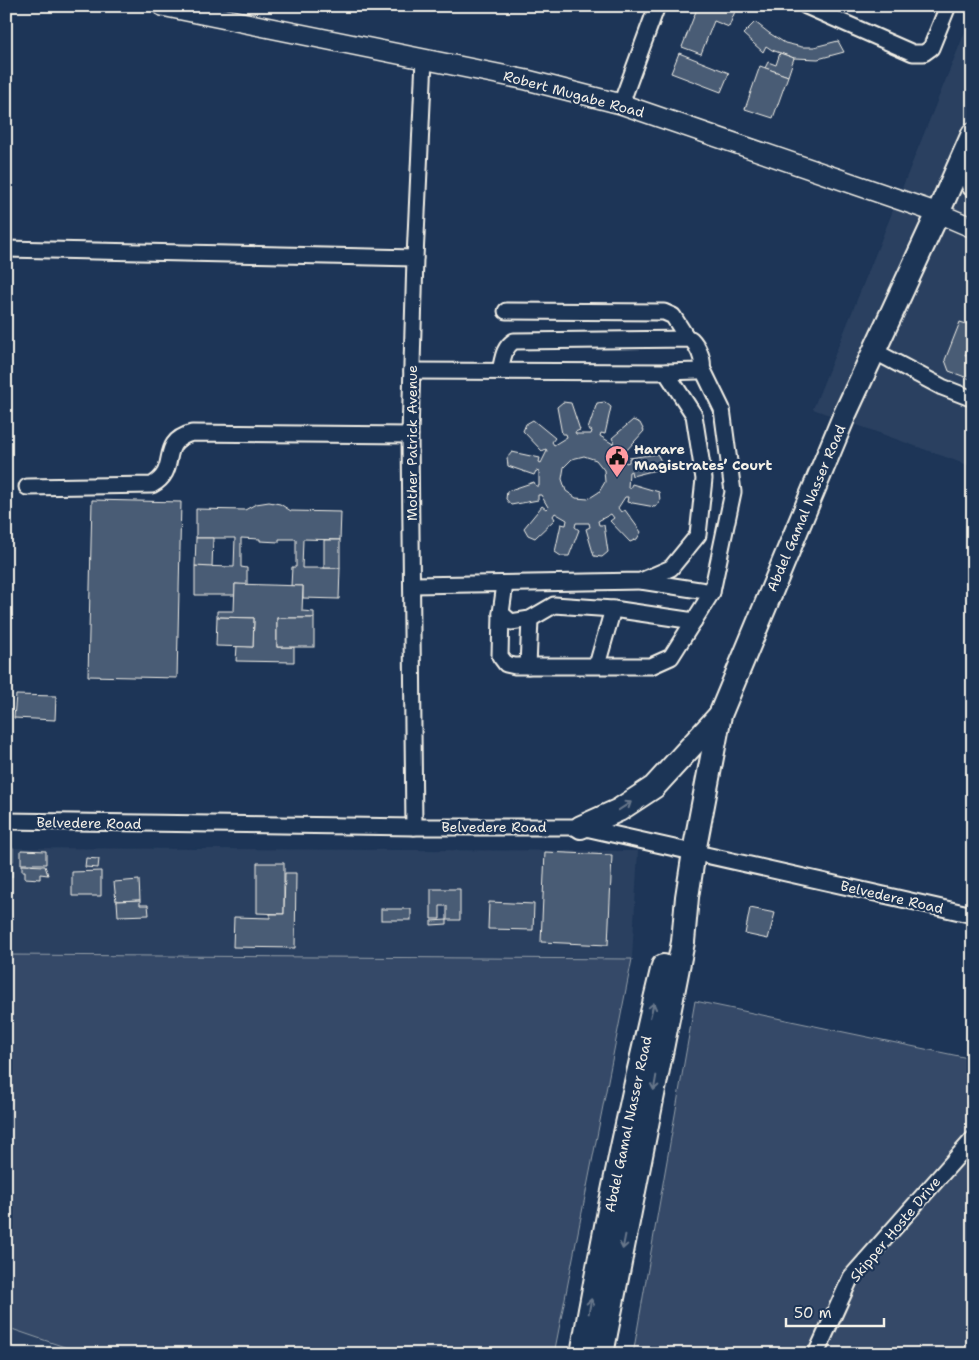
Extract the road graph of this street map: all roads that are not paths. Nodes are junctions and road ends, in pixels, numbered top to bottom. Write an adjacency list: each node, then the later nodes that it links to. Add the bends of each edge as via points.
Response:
1 (162, 6): 5 (main road, Robert Mugabe Road)
2 (657, 6): 6 (street)
3 (806, 6): 4 (street, via 913,53 924,53 931,48)
4 (948, 6)
5 (424, 59): 6 (main road, Robert Mugabe Road); 12 (street, Mother Patrick Avenue)
6 (622, 104): 9 (main road, Robert Mugabe Road)
7 (972, 137): 8 (highway); 9 (highway, Abdel Gamal Nasser Road)
8 (973, 185)
9 (938, 213): 10 (main road, Robert Mugabe Road); 15 (highway, Abdel Gamal Nasser Road)
10 (973, 228)
11 (6, 249): 12 (street)
12 (415, 258): 17 (street, Mother Patrick Avenue)
13 (506, 311): 14 (street, via 664,312 672,316)
14 (686, 338): 16 (street, via 695,343); 18 (street, via 514,341 504,350)
15 (874, 351): 20 (street, via 942,387); 33 (highway, Abdel Gamal Nasser Road)
16 (702, 368): 19 (street); 26 (street, via 722,409 732,492)
17 (412, 371): 18 (street); 21 (street, Mother Patrick Avenue)
18 (500, 371): 19 (street)
19 (666, 372): 23 (street, via 694,415 704,479 698,535 671,568)
20 (973, 399)
21 (410, 435): 22 (street, via 192,433 180,436 173,443 162,480 152,485); 25 (street, Mother Patrick Avenue)
22 (27, 487)
23 (641, 582): 24 (street); 26 (street)
24 (505, 584): 25 (street); 28 (street)
25 (412, 585): 35 (street, Mother Patrick Avenue)
26 (712, 592): 30 (street)
27 (613, 609): 29 (street, via 554,605); 30 (street); 31 (street)
28 (501, 613): 29 (street, via 511,622); 32 (street, via 500,656 506,664)
29 (530, 619): 32 (street)
30 (694, 621): 31 (street, via 671,657 651,666)
31 (597, 665): 32 (street)
32 (528, 666)
33 (720, 715): 36 (highway, one-way to 33, via 619,810 654,787); 37 (highway, Abdel Gamal Nasser Road)
34 (6, 821): 35 (street, Belvedere Road)
35 (414, 827): 36 (street, Belvedere Road)
36 (581, 827): 37 (street, Belvedere Road)
37 (694, 852): 38 (highway, Abdel Gamal Nasser Road); 39 (street, Belvedere Road)
38 (687, 897): 41 (highway, Abdel Gamal Nasser Road, one-way to 38, via 642,1054 669,940); 42 (highway, Abdel Gamal Nasser Road, one-way to 42, via 683,942)
39 (973, 915)
40 (973, 1139): 43 (street, Skipper Hoste Drive, via 851,1276)
41 (582, 1354)
42 (602, 1354)
43 (816, 1354)

